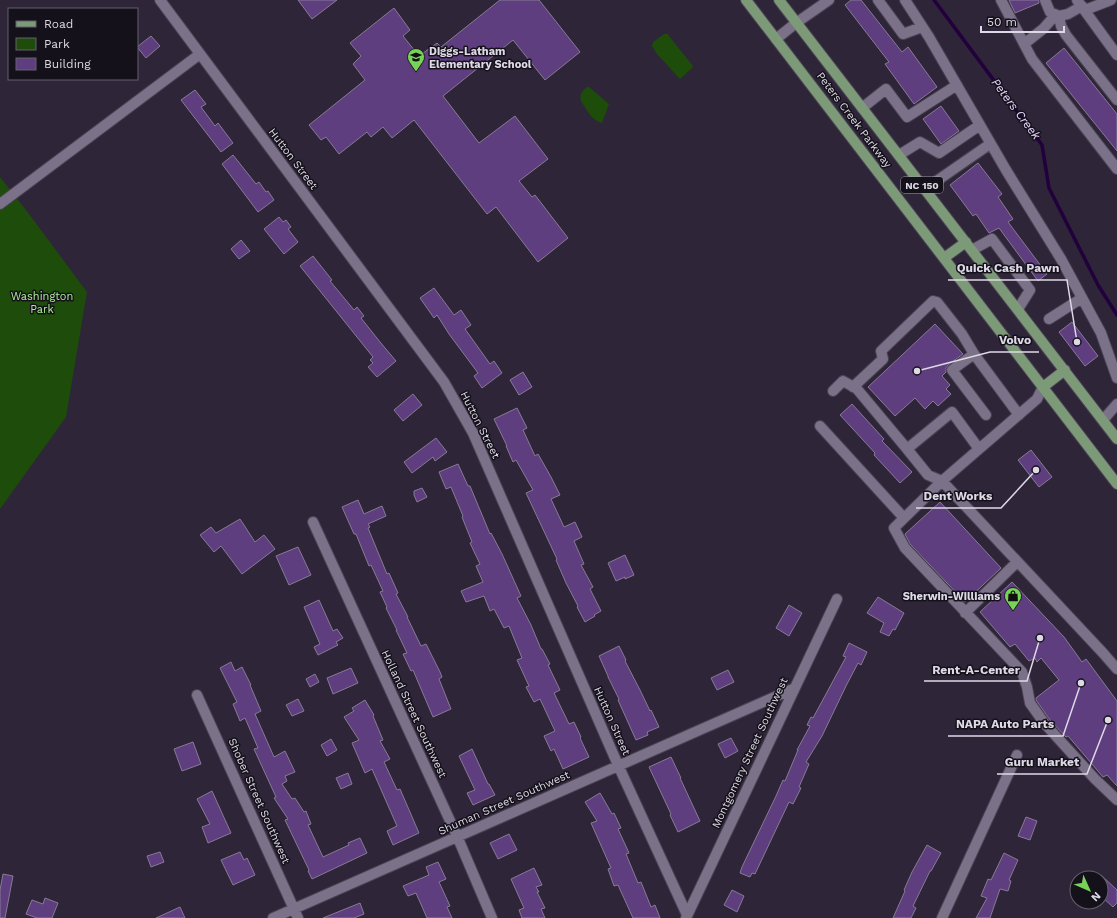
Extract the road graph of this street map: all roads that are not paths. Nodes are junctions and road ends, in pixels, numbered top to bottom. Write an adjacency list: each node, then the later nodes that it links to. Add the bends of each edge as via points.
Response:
1 (160, 0): 16 (street, Hutton Street)
2 (746, 0): 14 (main road, Peters Creek Parkway / NC 150)
3 (779, 0): 12 (main road, Peters Creek Parkway / NC 150)
4 (829, 0): 12 (street)
5 (878, 0): 13 (street, via 903,34)
6 (905, 0): 13 (street)
7 (1002, 0): 15 (street)
8 (1044, 0): 11 (street, via 1050,12)
9 (1111, 0): 10 (street)
10 (1081, 6): 11 (street); 17 (street)
11 (1059, 16): 15 (street); 19 (street, via 1066,35)
12 (796, 23): 14 (street); 20 (main road, Peters Creek Parkway / NC 150)
13 (922, 26): 18 (street)
14 (776, 39): 29 (main road, Peters Creek Parkway / NC 150)
15 (1024, 44): 24 (street, via 1032,59)
16 (200, 54): 26 (street); 58 (street, Hutton Street, via 444,382 473,433)
17 (1117, 55)
18 (957, 84): 20 (street, via 907,117 886,89); 21 (street)
19 (1117, 100)
20 (862, 108): 23 (main road, Peters Creek Parkway / NC 150)
21 (980, 125): 22 (street); 23 (street, via 939,153 920,142)
22 (990, 144): 25 (street); 30 (street)
23 (899, 156): 25 (main road, Peters Creek Parkway / NC 150)
24 (1117, 169)
25 (925, 188): 27 (main road, Peters Creek Parkway / NC 150)
26 (0, 204)
27 (966, 242): 28 (main road, Peters Creek Parkway / NC 150); 29 (main road)
28 (972, 250): 31 (main road, Peters Creek Parkway / NC 150); 31 (street, via 992,239 1030,290)
29 (944, 258): 37 (main road, Peters Creek Parkway / NC 150)
30 (1082, 298): 32 (street); 35 (street, via 1102,333)
31 (1018, 309): 34 (main road, Peters Creek Parkway / NC 150)
32 (1049, 319)
33 (974, 354): 36 (street, via 962,334 937,302 933,301 881,351 883,359); 40 (street); 41 (street, via 952,370)
34 (1065, 370): 37 (main road); 42 (main road, Peters Creek Parkway / NC 150)
35 (1117, 378)
36 (853, 387): 38 (street, via 843,381); 45 (street)
37 (1043, 387): 40 (street, via 1037,399); 48 (main road, Peters Creek Parkway / NC 150)
38 (833, 391)
39 (1117, 404): 42 (street)
40 (1019, 414): 46 (street)
41 (986, 415)
42 (1103, 420): 44 (main road, Peters Creek Parkway / NC 150)
43 (820, 426): 49 (street)
44 (1117, 439)
45 (907, 449): 46 (street, via 952,412); 47 (street, via 928,475)
46 (979, 449): 47 (street)
47 (942, 481): 49 (street); 51 (street)
48 (1117, 484)
49 (904, 518): 53 (street, via 894,528 905,548)
50 (313, 522): 60 (street, Holland Street Southwest)
51 (1018, 562): 53 (street); 54 (street)
52 (837, 599): 55 (street, Montgomery Street Southwest)
53 (965, 613): 59 (street, via 1022,672 1028,687 1030,703 1045,724)
54 (1117, 669)
55 (795, 688): 58 (street, Shuman Street Southwest); 62 (street, Montgomery Street Southwest)
56 (197, 695): 61 (street, Shober Street Southwest)
57 (1017, 755): 65 (street)
58 (618, 765): 60 (street, Shuman Street Southwest); 62 (street, Hutton Street)
59 (1117, 800)
60 (457, 836): 61 (street, Shuman Street Southwest); 64 (street, Holland Street Southwest)
61 (296, 913): 63 (street, Shuman Street Southwest)
62 (686, 916)
63 (272, 918)
64 (492, 918)
65 (942, 918)

